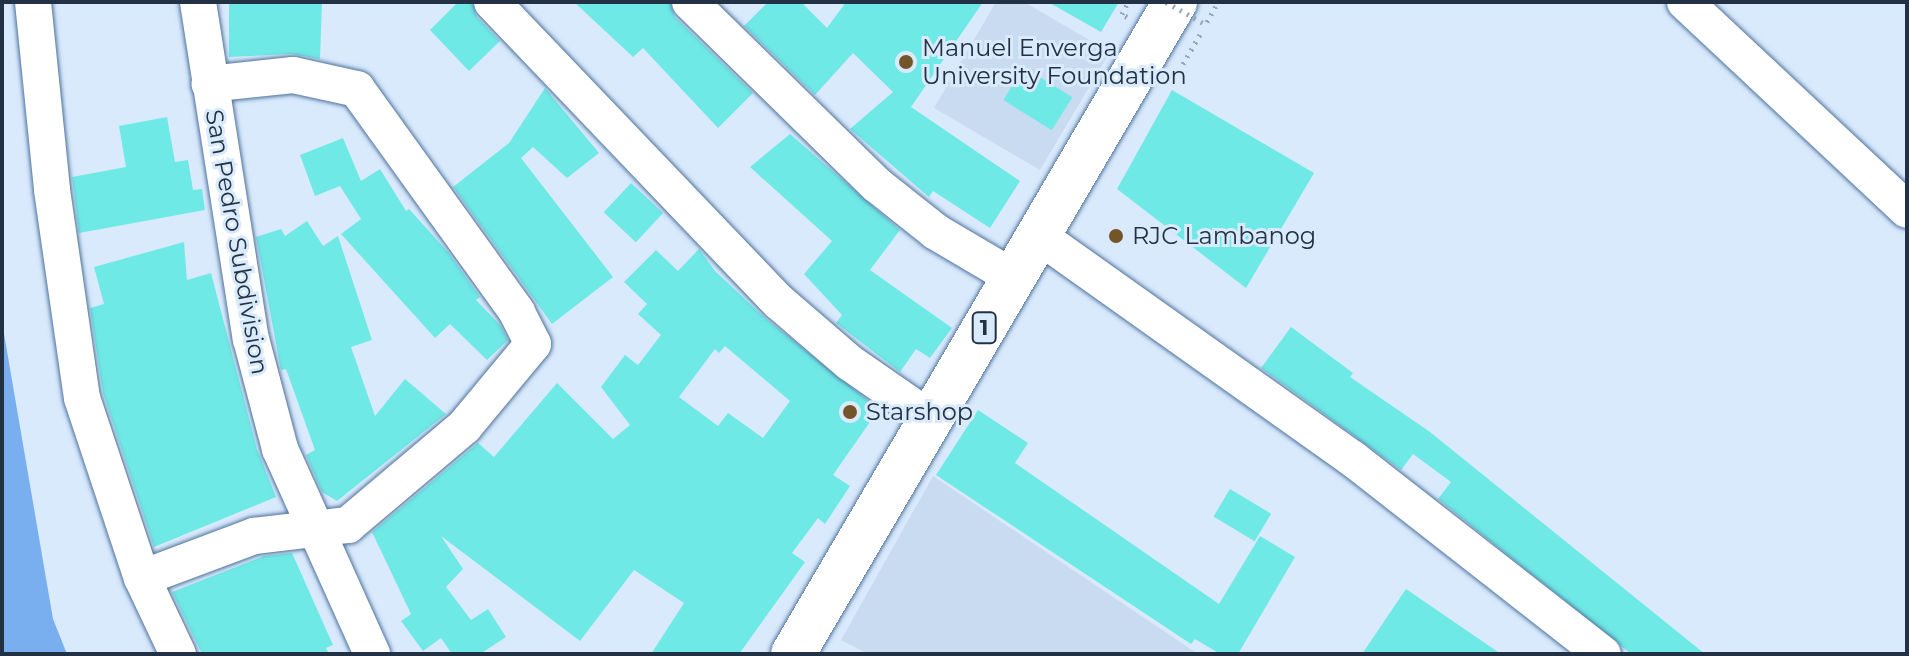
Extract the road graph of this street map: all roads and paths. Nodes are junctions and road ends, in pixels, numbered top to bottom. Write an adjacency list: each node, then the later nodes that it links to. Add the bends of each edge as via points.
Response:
1 (33, 2): 16 (street, via 52,190 82,398)
2 (198, 2): 10 (street, San Pedro Subdivision)
3 (492, 2): 14 (street, via 779,302 850,363)
4 (690, 2): 13 (street, via 877,185 936,232)
5 (1166, 2): 8 (path, bridge)
6 (1218, 2): 8 (path)
7 (1685, 2): 11 (street)
8 (1190, 13): 9 (path); 12 (main road, 1)
9 (1183, 64)
10 (209, 84): 15 (street, San Pedro Subdivision, via 251,339 280,449); 15 (street, via 293,75 357,89 517,312 533,344 464,427 348,525)
11 (1907, 210)
12 (1039, 236): 13 (main road, 1); 20 (street, via 1353,459)
13 (1014, 278): 14 (main road, 1)
14 (931, 419): 19 (main road, 1)
15 (313, 527): 16 (street, via 254,536); 18 (street, San Pedro Subdivision)
16 (142, 578): 17 (street)
17 (178, 654)
18 (372, 654)
19 (793, 654)
20 (1603, 654)

